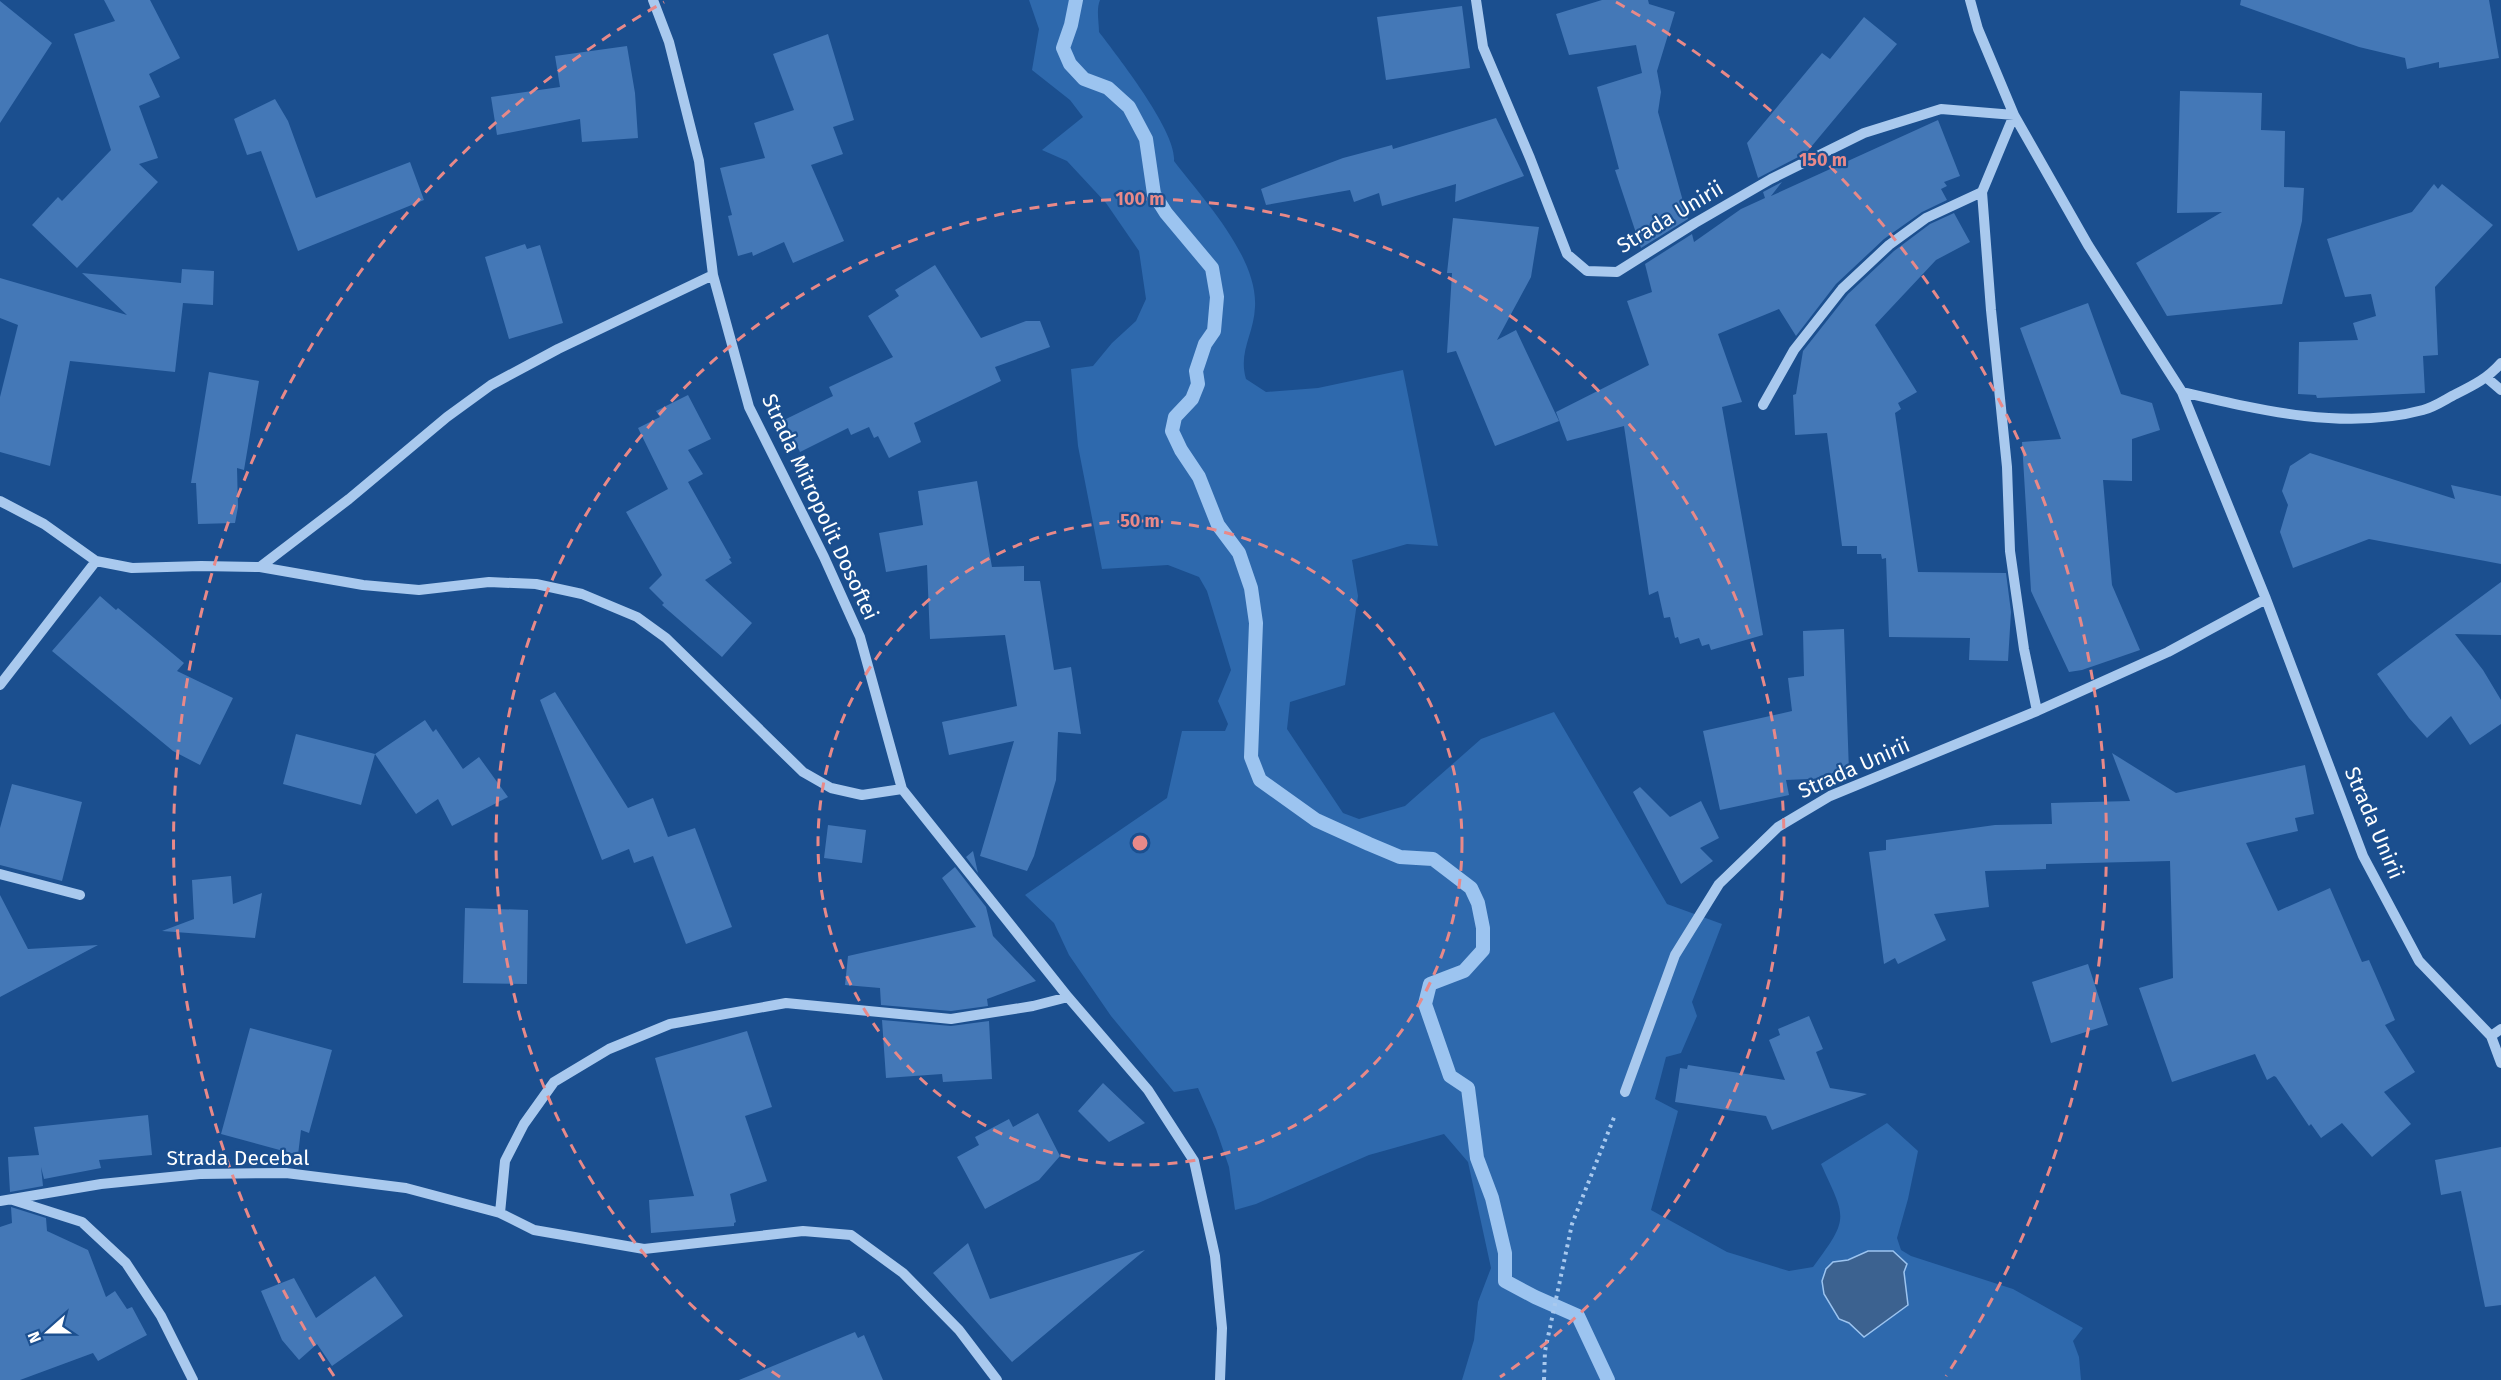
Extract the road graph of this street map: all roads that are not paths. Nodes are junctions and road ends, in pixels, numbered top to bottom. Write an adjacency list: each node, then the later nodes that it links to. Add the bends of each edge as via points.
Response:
1 (653, 0): 6 (street, Strada Mitropolit Dosoftei, via 669,42 699,161)
2 (1476, 0): 4 (street, Strada Unirii, via 1483,47 1567,254 1587,271 1617,272 1771,179 1864,133 1941,108)
3 (1970, 0): 4 (street, Strada Unirii)
4 (2014, 115): 5 (street); 10 (street, Strada Unirii, via 2088,245)
5 (1982, 192): 11 (street, via 1926,218 1889,245 1842,289 1794,350); 17 (street, via 2007,467 2010,551)
6 (713, 275): 14 (street, via 491,385); 18 (street, Strada Mitropolit Dosoftei, via 749,407 860,637)
7 (2501, 363): 8 (street)
8 (2487, 378): 9 (street); 10 (street, via 2425,410 2374,418 2308,416)
9 (2501, 390)
10 (2182, 392): 15 (street, Strada Unirii)
11 (1762, 405)
12 (0, 501): 13 (street, via 44,524)
13 (96, 561): 14 (street, via 132,568); 16 (street)
14 (260, 567): 18 (street, via 363,585 419,590 501,583 536,584 582,594 637,616 666,638 803,772 831,788 862,795)
15 (2266, 598): 17 (street, Strada Unirii, via 2168,652); 23 (street, Strada Unirii, via 2363,856 2419,961)
16 (0, 685)
17 (2037, 711): 25 (street, Strada Unirii, via 1830,796 1778,827 1719,884 1675,955)
18 (902, 789): 21 (street, Strada Mitropolit Dosoftei)
19 (0, 874): 20 (street)
20 (80, 895)
21 (1068, 997): 27 (street, via 951,1019 786,1003 670,1024 609,1049 554,1082 524,1124 505,1161); 30 (street, Strada Mitropolit Dosoftei, via 1148,1090 1194,1161 1215,1256 1222,1328)
22 (2501, 1029): 23 (street)
23 (2491, 1036): 24 (street, Strada Unirii)
24 (2501, 1063)
25 (1624, 1092)
26 (5, 1200): 27 (street, Strada Decebal, via 101,1184 200,1174 286,1173 406,1188); 28 (street, Strada Decebal, via 82,1222 126,1263 162,1316)
27 (500, 1212): 29 (street, via 534,1230 644,1249 803,1231 851,1235 903,1273 959,1330)
28 (193, 1380)
29 (997, 1380)
30 (1220, 1380)

